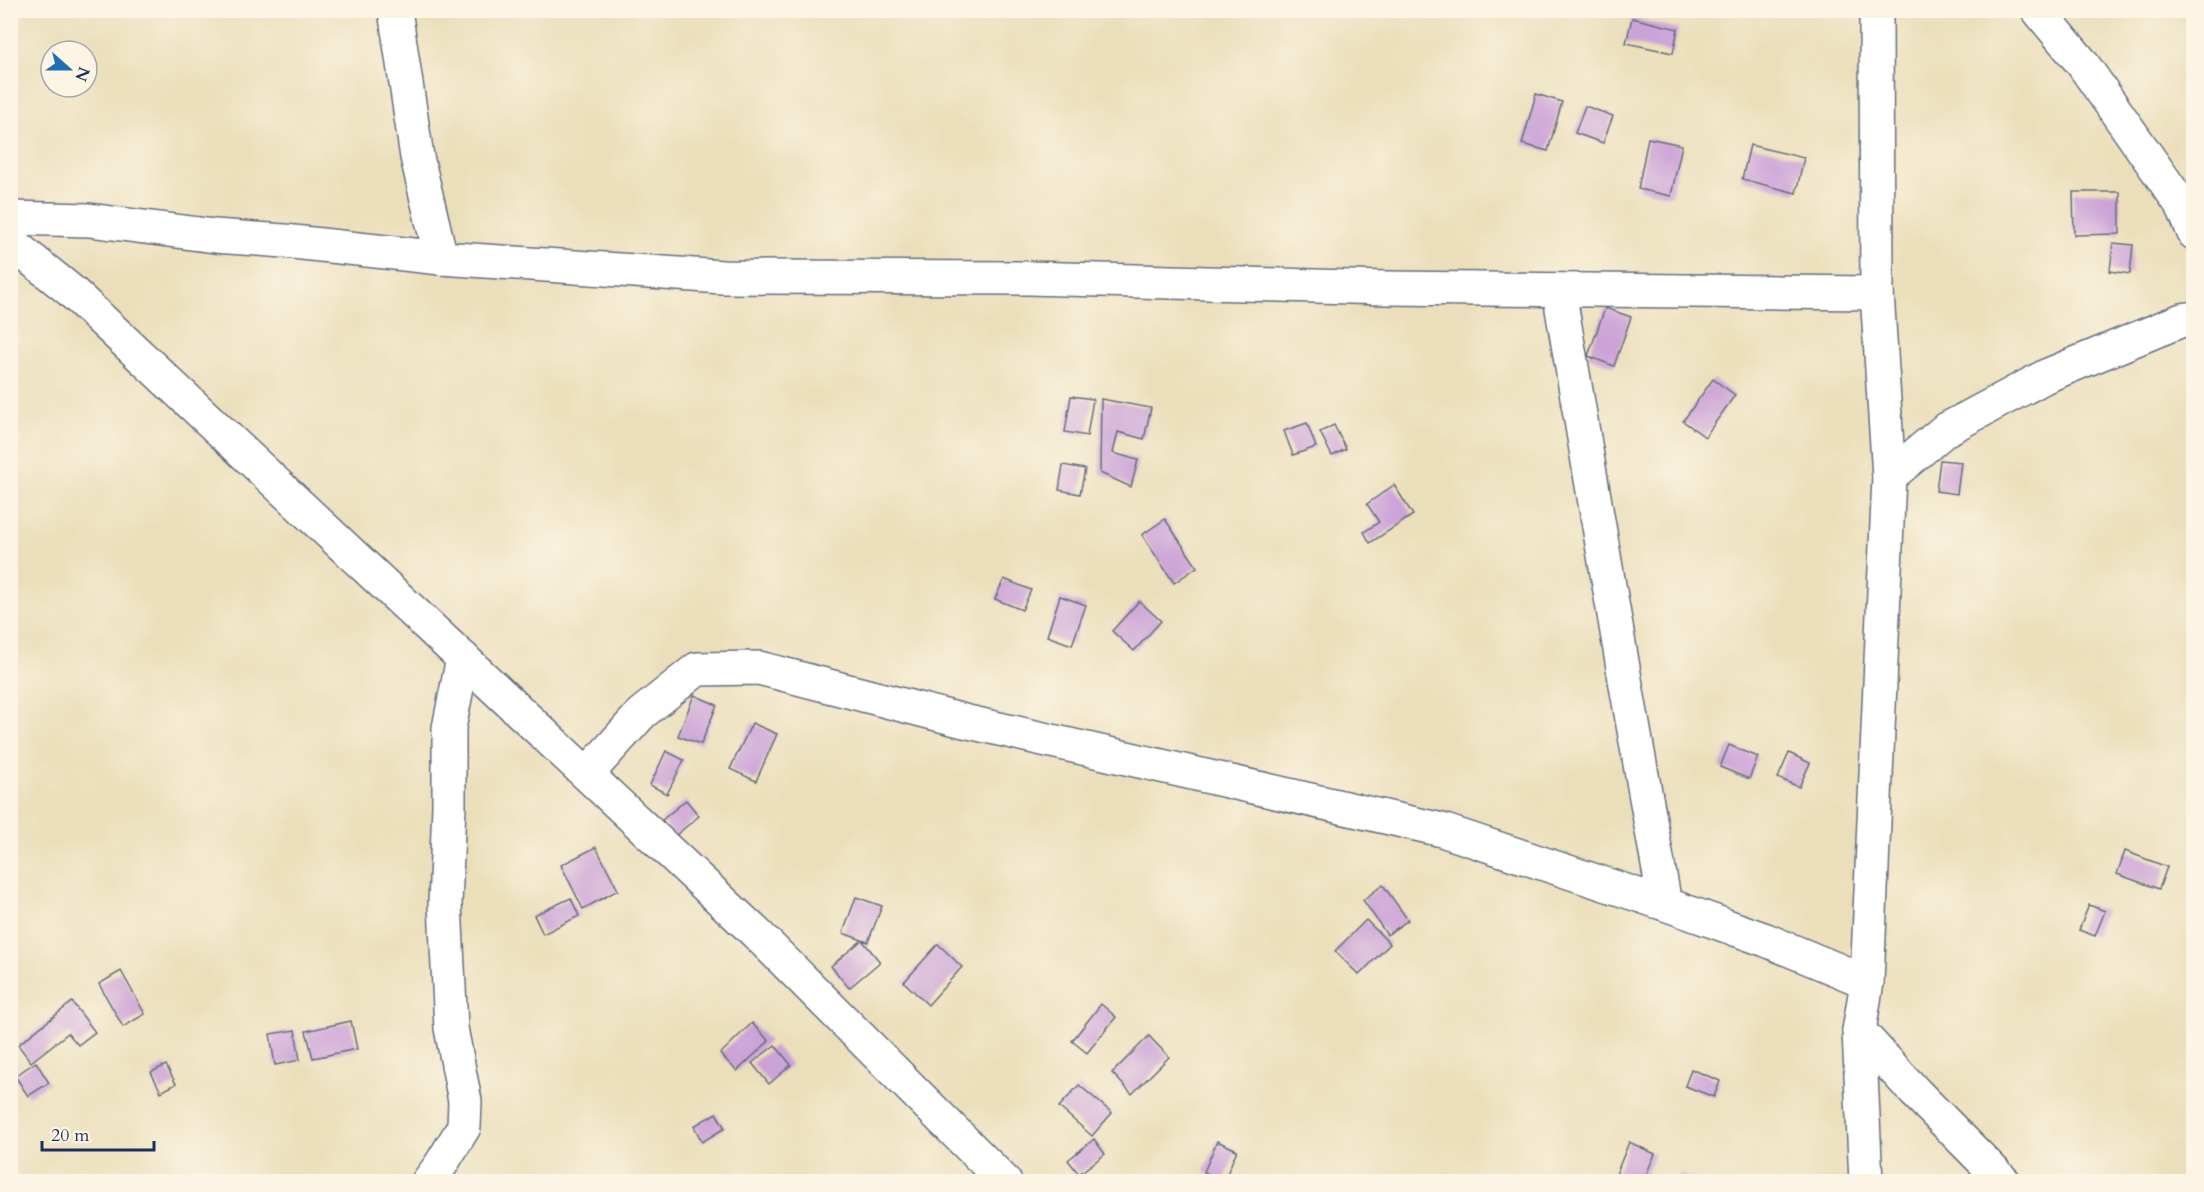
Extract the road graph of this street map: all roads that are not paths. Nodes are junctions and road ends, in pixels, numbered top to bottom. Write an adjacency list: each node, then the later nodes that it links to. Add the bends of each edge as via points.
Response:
1 (395, 10): 7 (street, via 417,157)
2 (1876, 10): 9 (street)
3 (2038, 10): 5 (street, via 2082,63 2170,188)
4 (10, 218): 7 (street, via 89,220)
5 (2193, 233)
6 (10, 242): 12 (street, via 71,291)
7 (441, 258): 8 (street, via 723,277 1028,278)
8 (1558, 291): 9 (street); 14 (street)
9 (1877, 293): 11 (street)
10 (2193, 318): 11 (street, via 2046,376 1945,430)
11 (1889, 477): 15 (street)
12 (463, 658): 13 (street); 17 (street, via 449,728 445,904 451,1028 465,1101 464,1127)
13 (587, 774): 14 (street, via 642,713 697,669 759,668 964,721 1442,830); 18 (street, via 756,933)
14 (1665, 903): 15 (street)
15 (1867, 982): 16 (street)
16 (1859, 1032): 19 (street); 20 (street)
17 (428, 1182)
18 (1005, 1182)
19 (1866, 1182)
20 (2004, 1182)

